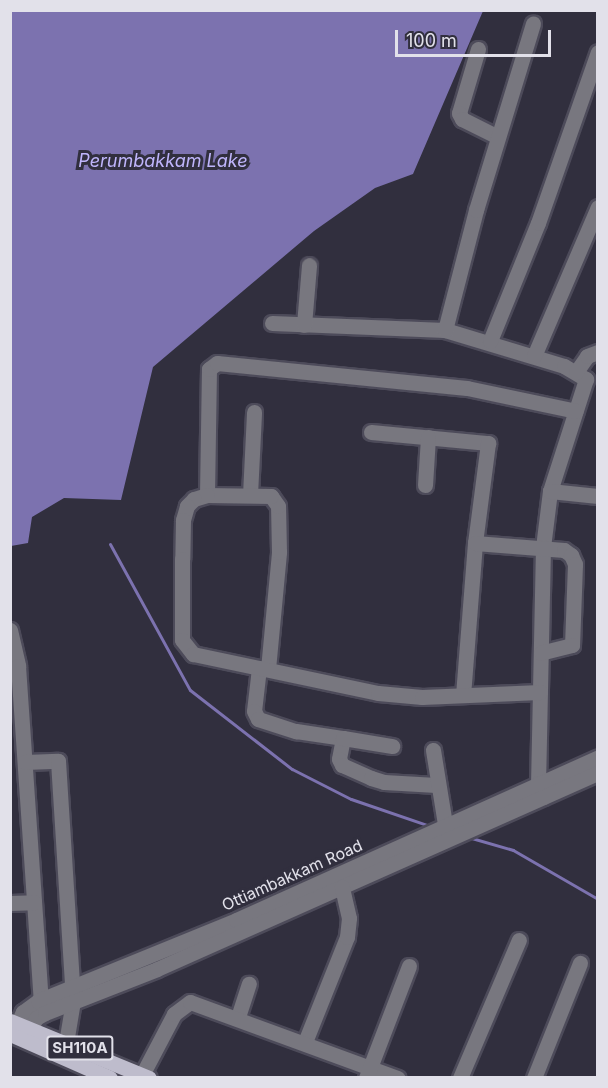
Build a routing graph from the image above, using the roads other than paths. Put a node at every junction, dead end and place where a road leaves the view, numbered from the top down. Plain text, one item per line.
1 (533, 24) dead end
2 (478, 49) dead end
3 (597, 52) edge
4 (498, 137) junction
5 (597, 207) edge
6 (309, 265) dead end
7 (272, 323) dead end
8 (304, 325) junction
9 (445, 330) junction
10 (490, 341) junction
11 (597, 352) edge
12 (534, 356) junction
13 (576, 372) junction
14 (576, 411) junction
15 (254, 412) dead end
16 (371, 432) dead end
17 (428, 437) junction
18 (425, 484) dead end
19 (550, 491) junction
20 (207, 495) junction
21 (250, 495) junction
22 (597, 496) edge
23 (475, 543) junction
24 (543, 547) junction
25 (10, 630) edge
26 (542, 653) junction
27 (264, 668) junction
28 (540, 692) junction
29 (463, 695) junction
30 (343, 738) junction
31 (392, 746) dead end
32 (433, 750) dead end
33 (597, 757) edge
34 (25, 762) junction
35 (597, 773) edge
36 (436, 784) junction
37 (541, 790) junction
38 (444, 824) junction
39 (342, 887) junction
40 (34, 902) junction
41 (10, 903) edge
42 (519, 940) dead end
43 (580, 963) dead end
44 (409, 966) dead end
45 (249, 984) dead end
46 (72, 995) junction
47 (41, 1000) junction
48 (238, 1017) junction
49 (17, 1030) edge
50 (305, 1042) junction
51 (66, 1043) junction
52 (85, 1072) edge
53 (368, 1072) edge
54 (146, 1076) edge
55 (110, 1077) edge
56 (398, 1077) edge
57 (460, 1077) edge
58 (534, 1077) edge

1 - 4 street
2 - 4 street
3 - 10 street
4 - 9 street
5 - 12 street
6 - 8 street
7 - 8 street
8 - 9 street
9 - 10 street
10 - 12 street
11 - 13 street
12 - 13 street
13 - 14 street
14 - 19 street
14 - 20 street
15 - 21 street
16 - 17 street
17 - 18 street
17 - 23 street
19 - 22 street
19 - 24 street
20 - 21 street
20 - 27 street
21 - 27 street
23 - 24 street
23 - 29 street
24 - 26 street
24 - 26 street
25 - 34 street
26 - 28 street
27 - 29 street
27 - 30 street
28 - 29 street
28 - 37 street
30 - 31 street
30 - 36 street
32 - 36 street
33 - 37 street, Ottiambakkam Road
34 - 40 street
34 - 46 street
35 - 37 street, Ottiambakkam Road
36 - 38 street
37 - 38 street, Ottiambakkam Road
37 - 39 street, Ottiambakkam Road
38 - 46 street, Ottiambakkam Road
39 - 46 street, Ottiambakkam Road
39 - 50 street
40 - 41 street
40 - 47 street
42 - 57 street
43 - 58 street
44 - 53 street
45 - 48 street
46 - 47 street, Ottiambakkam Road
46 - 49 street, Ottiambakkam Road
46 - 51 street
47 - 49 street, Ottiambakkam Road
48 - 50 street
48 - 54 street
49 - 51 main road, SH110A
49 - 52 main road, SH110A
50 - 53 street
51 - 54 main road, SH110A
52 - 55 main road, SH110A
53 - 56 street

